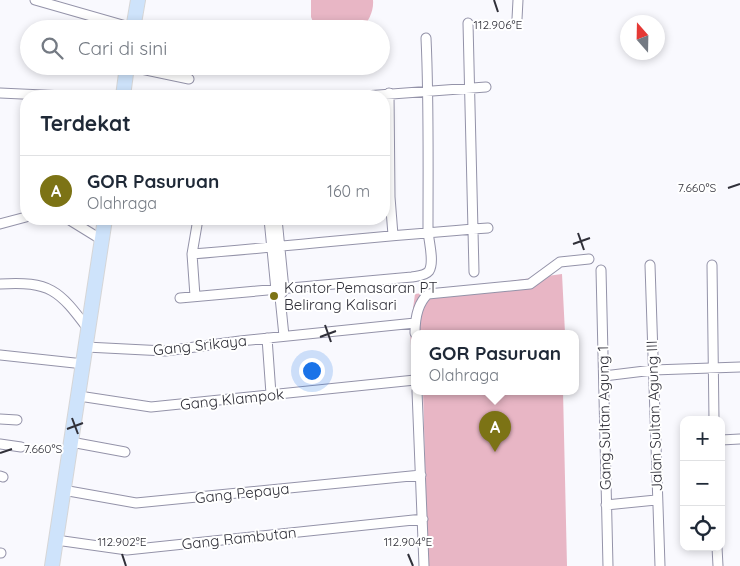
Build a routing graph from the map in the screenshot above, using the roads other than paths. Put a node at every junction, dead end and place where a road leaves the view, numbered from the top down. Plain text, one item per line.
1 (35, 0) edge
2 (138, 0) edge
3 (518, 0) edge
4 (517, 19) dead end
5 (105, 20) edge
6 (134, 20) edge
7 (468, 23) dead end
8 (426, 38) dead end
9 (126, 75) edge
10 (170, 75) edge
11 (189, 79) dead end
12 (486, 87) dead end
13 (470, 88) junction
14 (124, 90) edge
15 (428, 92) junction
16 (0, 93) edge
17 (20, 94) edge
18 (390, 94) edge
19 (20, 219) edge
20 (390, 220) edge
21 (0, 224) edge
22 (78, 225) edge
23 (104, 225) edge
24 (197, 225) edge
25 (270, 225) edge
26 (278, 225) edge
27 (488, 228) dead end
28 (472, 229) junction
29 (428, 234) junction
30 (392, 235) junction
31 (102, 240) junction
32 (276, 248) junction
33 (192, 254) junction
34 (589, 259) dead end
35 (650, 265) dead end
36 (712, 265) dead end
37 (601, 270) dead end
38 (474, 272) dead end
39 (0, 284) edge
40 (280, 292) junction
41 (196, 296) junction
42 (180, 298) dead end
43 (411, 324) junction
44 (88, 330) junction
45 (414, 330) edge
46 (284, 336) junction
47 (267, 338) junction
48 (86, 347) junction
49 (0, 355) edge
50 (84, 364) junction
51 (740, 367) edge
52 (714, 369) junction
53 (653, 370) junction
54 (604, 376) junction
55 (411, 381) edge
56 (272, 394) junction
57 (417, 395) edge
58 (79, 396) junction
59 (714, 416) edge
60 (0, 419) edge
61 (17, 420) dead end
62 (740, 439) edge
63 (725, 440) edge
64 (71, 442) junction
65 (0, 444) edge
66 (21, 447) dead end
67 (126, 452) dead end
68 (416, 475) junction
69 (63, 490) junction
70 (656, 500) junction
71 (606, 505) junction
72 (418, 519) junction
73 (56, 540) junction
74 (717, 551) edge
75 (52, 566) edge
76 (424, 566) edge
77 (608, 566) edge
78 (660, 566) edge
79 (718, 566) edge

1 - 5 street
2 - 6 main road
3 - 4 street
7 - 13 street
8 - 15 street
9 - 14 main road
10 - 11 street
12 - 13 street
13 - 15 street
13 - 28 street
15 - 18 street
15 - 29 street
16 - 17 street
19 - 21 street
20 - 30 street
22 - 31 street
23 - 31 main road
24 - 33 street
25 - 32 street
26 - 32 street
27 - 28 street
28 - 29 street
28 - 38 street
29 - 30 street
29 - 40 street
30 - 32 street
31 - 44 main road
32 - 33 street
32 - 40 street
33 - 41 street
34 - 43 street
35 - 53 street, Jalan Sultan Agung III
36 - 52 street
37 - 54 street, Gang Sultan Agung 1
39 - 44 street
40 - 41 street
40 - 46 street
41 - 42 street
43 - 45 street
43 - 46 street, Gang Srikaya
44 - 48 main road
46 - 47 street, Gang Srikaya
47 - 48 street, Gang Srikaya
47 - 56 street
48 - 50 main road
49 - 50 street
50 - 58 main road
51 - 52 street
52 - 53 street
52 - 59 street
53 - 54 street
53 - 70 street, Jalan Sultan Agung III
54 - 71 street, Gang Sultan Agung 1
55 - 56 street, Gang Klampok
56 - 58 street, Gang Klampok
57 - 68 street
58 - 64 main road
60 - 61 street
62 - 63 street
64 - 67 street
64 - 69 main road
65 - 66 street
68 - 69 street, Gang Pepaya
68 - 72 street
69 - 73 main road
70 - 71 street
70 - 78 street, Jalan Sultan Agung III
71 - 77 street, Gang Sultan Agung 1
72 - 73 street, Gang Rambutan
72 - 76 street
73 - 75 main road
74 - 79 street

